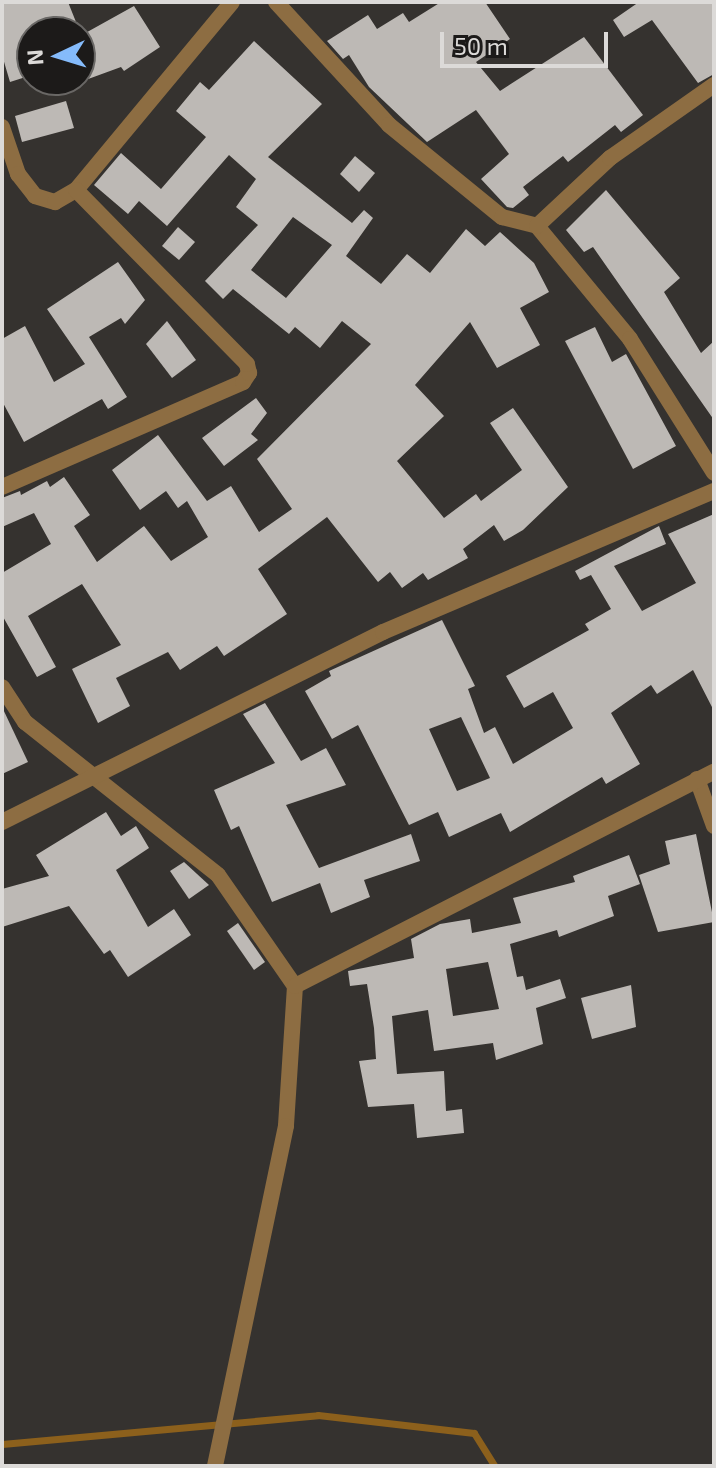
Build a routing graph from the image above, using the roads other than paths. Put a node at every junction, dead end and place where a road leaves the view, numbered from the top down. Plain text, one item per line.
1 (232, 2) edge
2 (276, 2) edge
3 (714, 85) edge
4 (2, 127) edge
5 (76, 190) junction
6 (537, 226) junction
7 (714, 473) edge
8 (2, 487) edge
9 (714, 491) edge
10 (2, 687) edge
11 (714, 772) edge
12 (87, 775) junction
13 (697, 779) junction
14 (2, 822) edge
15 (714, 826) edge
16 (295, 986) junction
17 (215, 1466) edge

1 - 5 street
2 - 6 street
3 - 6 street
4 - 5 street
5 - 8 street
6 - 7 street
9 - 12 street
10 - 12 street
11 - 13 street
12 - 14 street
12 - 16 street
13 - 15 street
13 - 16 street
16 - 17 street

